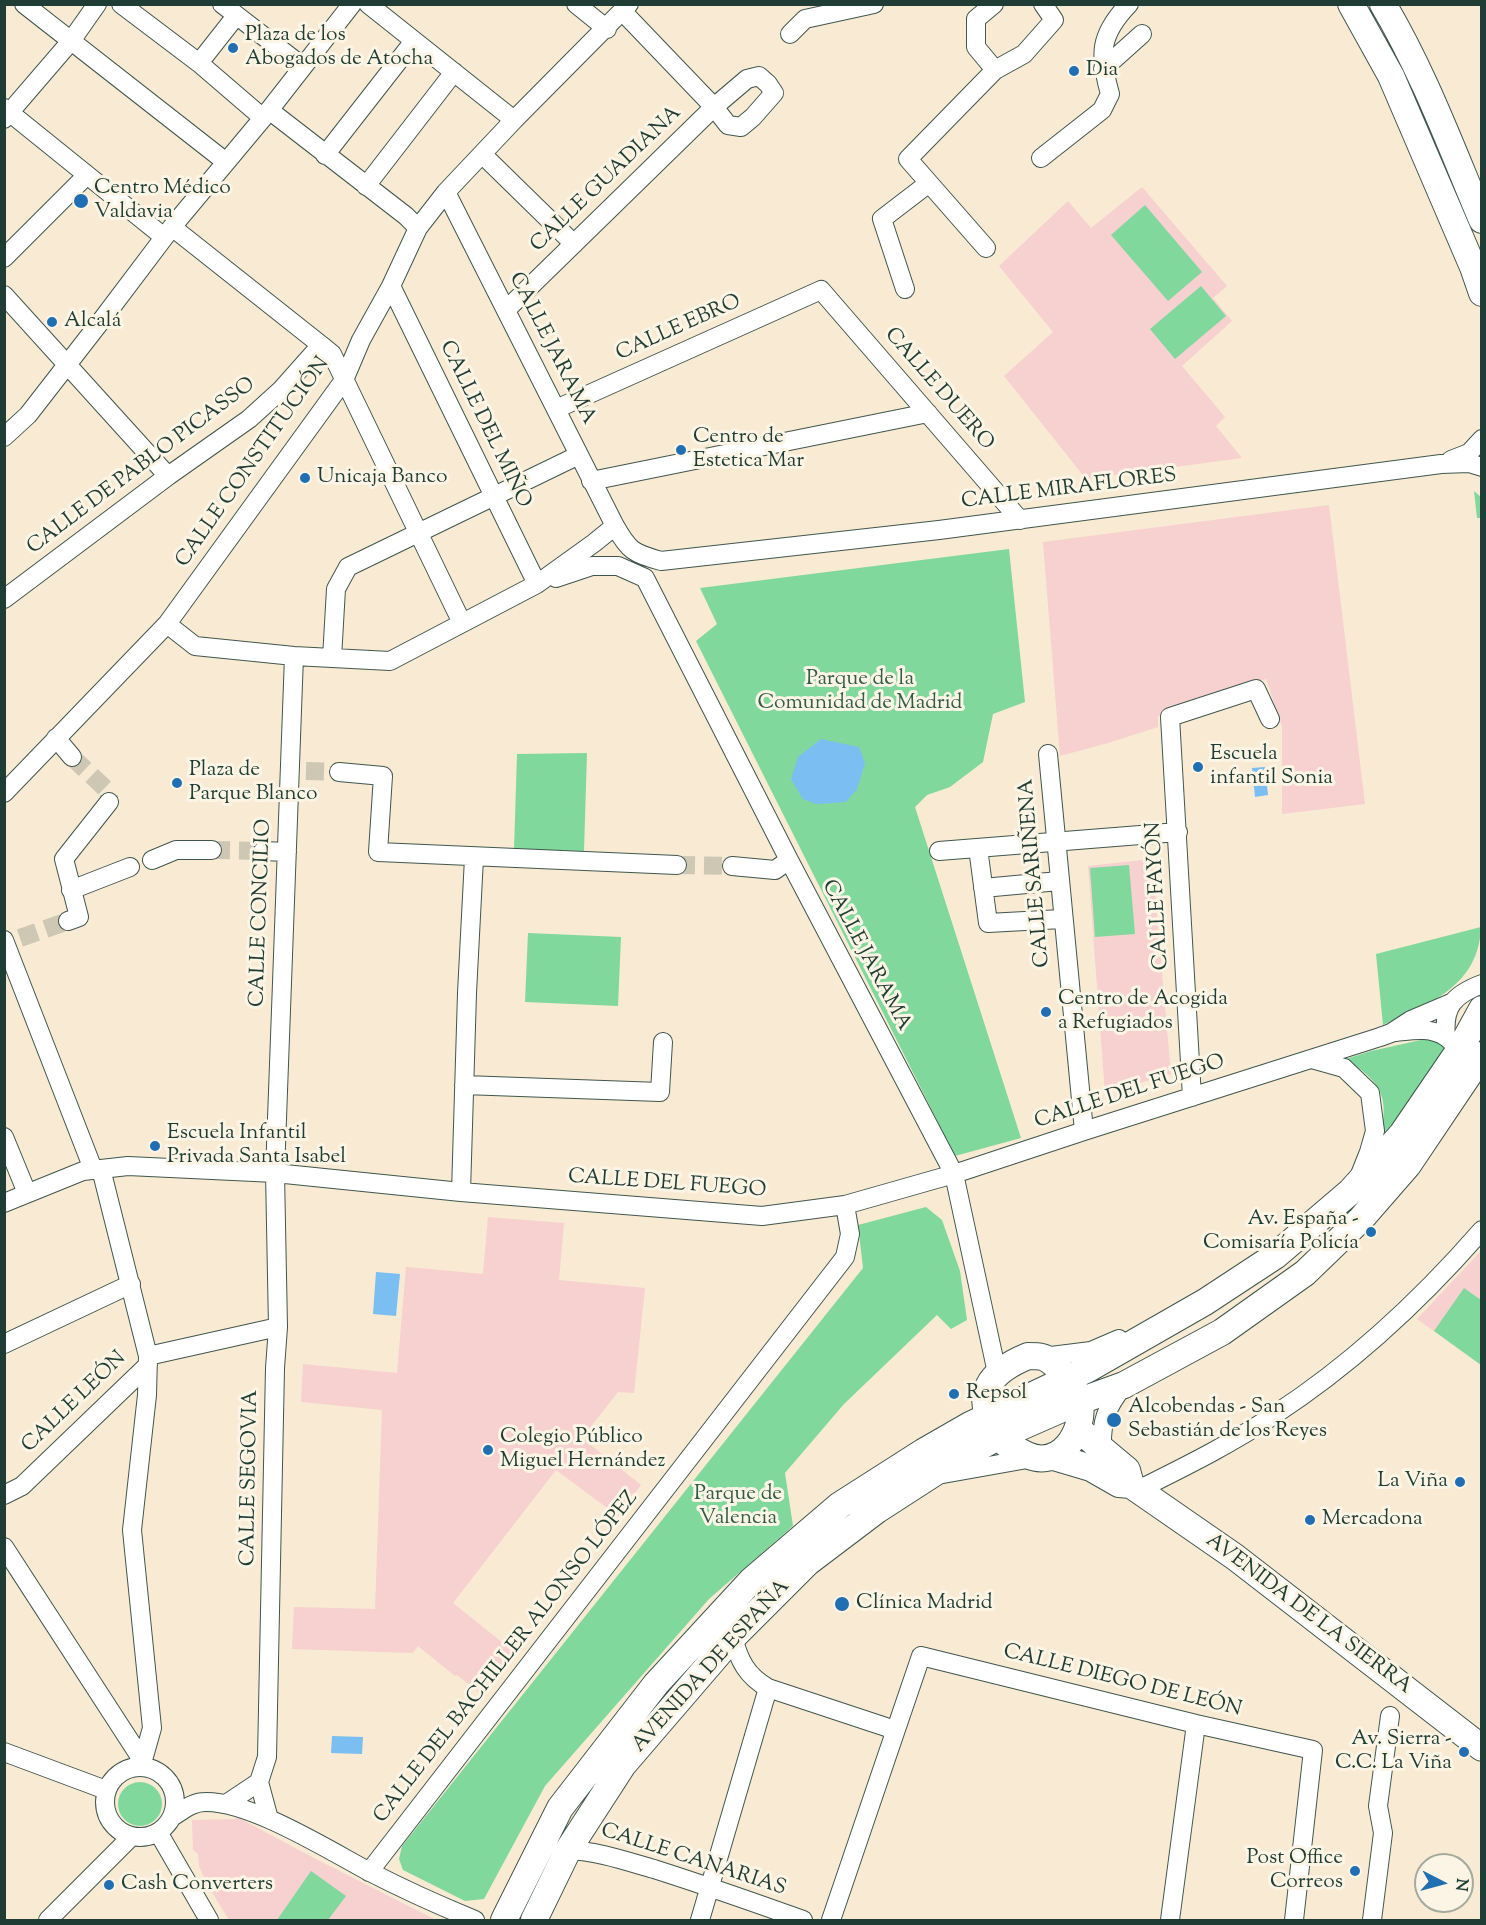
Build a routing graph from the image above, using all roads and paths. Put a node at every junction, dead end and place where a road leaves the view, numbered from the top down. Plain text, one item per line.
1 (24, 4) edge
2 (97, 4) edge
3 (121, 4) edge
4 (352, 4) edge
5 (368, 4) edge
6 (576, 4) edge
7 (874, 4) edge
8 (1043, 4) edge
9 (1129, 4) edge
10 (1351, 4) edge
11 (1383, 4) edge
12 (988, 6) edge
13 (626, 8) edge
14 (229, 10) edge
15 (607, 29) junction
16 (790, 34) dead end
17 (1142, 34) dead end
18 (71, 41) junction
19 (414, 41) junction
20 (199, 63) junction
21 (302, 66) junction
22 (1103, 69) junction
23 (995, 70) junction
24 (454, 72) junction
25 (6, 113) edge
26 (266, 114) junction
27 (514, 120) junction
28 (482, 154) junction
29 (325, 155) junction
30 (1041, 158) dead end
31 (226, 162) junction
32 (87, 175) junction
33 (929, 183) junction
34 (366, 186) junction
35 (446, 192) junction
36 (1482, 220) edge
37 (418, 228) junction
38 (168, 232) junction
39 (574, 244) junction
40 (986, 248) dead end
41 (4, 258) edge
42 (391, 286) junction
43 (905, 289) dead end
44 (821, 290) joint
45 (1482, 293) edge
46 (4, 295) edge
47 (507, 310) junction
48 (321, 345) junction
49 (67, 365) junction
50 (344, 380) junction
51 (556, 409) junction
52 (928, 412) junction
53 (4, 437) edge
54 (1482, 439) edge
55 (579, 455) junction
56 (1441, 464) junction
57 (1482, 467) edge
58 (168, 476) junction
59 (591, 481) junction
60 (494, 496) junction
61 (1020, 520) junction
62 (615, 526) junction
63 (418, 533) junction
64 (687, 558) junction
65 (661, 561) junction
66 (645, 578) junction
67 (537, 584) junction
68 (4, 599) edge
69 (462, 623) junction
70 (167, 624) junction
71 (294, 656) junction
72 (332, 658) junction
73 (1270, 719) dead end
74 (56, 738) junction
75 (1048, 754) dead end
76 (72, 756) tunnel mouth
77 (339, 772) tunnel mouth
78 (4, 793) edge
79 (109, 802) dead end
80 (1178, 832) junction
81 (1055, 841) junction
82 (978, 848) junction
83 (212, 850) tunnel mouth
84 (263, 851) tunnel mouth
85 (939, 851) dead end
86 (287, 852) junction
87 (474, 858) junction
88 (152, 860) dead end
89 (789, 860) junction
90 (677, 865) tunnel mouth
91 (732, 866) tunnel mouth
92 (130, 867) dead end
93 (1059, 881) junction
94 (983, 888) junction
95 (71, 890) junction
96 (1062, 919) junction
97 (68, 921) dead end
98 (10, 941) edge
99 (1482, 970) edge
100 (1477, 994) edge
101 (1450, 1003) junction
102 (1391, 1033) junction
103 (663, 1042) dead end
104 (1467, 1048) edge
105 (1312, 1059) junction
106 (1482, 1073) edge
107 (464, 1085) junction
108 (1458, 1089) junction
109 (1192, 1097) junction
110 (1084, 1131) junction
111 (4, 1137) edge
112 (97, 1169) junction
113 (275, 1173) junction
114 (954, 1174) junction
115 (1354, 1186) junction
116 (461, 1192) junction
117 (27, 1193) junction
118 (4, 1203) edge
119 (845, 1205) junction
120 (1482, 1230) edge
121 (131, 1284) junction
122 (1205, 1302) junction
123 (278, 1327) junction
124 (4, 1344) edge
125 (1043, 1357) junction
126 (148, 1360) junction
127 (997, 1372) junction
128 (1124, 1384) junction
129 (1074, 1390) junction
130 (990, 1417) junction
131 (1078, 1429) junction
132 (1102, 1449) junction
133 (1043, 1457) junction
134 (929, 1476) junction
135 (1134, 1488) junction
136 (4, 1495) edge
137 (4, 1547) edge
138 (733, 1637) junction
139 (768, 1688) junction
140 (1390, 1716) dead end
141 (1196, 1724) junction
142 (895, 1730) junction
143 (1481, 1745) edge
144 (4, 1752) edge
145 (143, 1765) junction
146 (259, 1782) junction
147 (106, 1790) junction
148 (226, 1804) junction
149 (172, 1817) junction
150 (269, 1819) junction
151 (158, 1832) junction
152 (132, 1836) junction
153 (568, 1850) junction
154 (369, 1872) junction
155 (710, 1887) junction
156 (48, 1920) edge
157 (209, 1920) edge
158 (475, 1920) edge
159 (504, 1920) edge
160 (534, 1920) edge
161 (700, 1920) edge
162 (803, 1920) edge
163 (831, 1920) edge
164 (1170, 1920) edge
165 (1294, 1920) edge
166 (1372, 1920) edge

1 - 18 street
2 - 18 street
3 - 20 street
4 - 21 street
5 - 19 street
6 - 15 street
7 - 16 street
8 - 23 street
9 - 22 street
10 - 45 main road
11 - 36 main road
12 - 23 street
13 - 15 street, CALLE CONSTITUCIÓN
13 - 39 street, CALLE GUADIANA
14 - 20 street
14 - 21 street
15 - 27 street, CALLE CONSTITUCIÓN
17 - 22 street
18 - 25 street
18 - 31 street
19 - 24 street
19 - 29 street
20 - 26 street
21 - 26 street
22 - 30 street
23 - 33 street
24 - 27 street
24 - 34 street
25 - 32 street
26 - 29 street
26 - 31 street
27 - 28 street, CALLE CONSTITUCIÓN
28 - 35 street, CALLE CONSTITUCIÓN
28 - 39 street
29 - 34 street
31 - 38 street
32 - 38 street
32 - 41 street
33 - 40 street
33 - 43 street
34 - 37 street
35 - 37 street, CALLE CONSTITUCIÓN
35 - 47 street, CALLE JARAMA
37 - 42 street, CALLE CONSTITUCIÓN
38 - 48 street
38 - 49 street
39 - 47 street, CALLE GUADIANA
42 - 50 street, CALLE CONSTITUCIÓN
42 - 60 street, CALLE DEL MIÑO
44 - 51 street, CALLE EBRO
44 - 52 street, CALLE DUERO
46 - 49 street
47 - 51 street, CALLE JARAMA
48 - 50 street
48 - 58 street, CALLE DE PABLO PICASSO
49 - 53 street
49 - 58 street
50 - 63 street
50 - 70 street, CALLE CONSTITUCIÓN
51 - 55 street, CALLE JARAMA
52 - 59 street
52 - 61 street, CALLE DUERO
54 - 56 street
55 - 59 street, CALLE JARAMA
55 - 60 street
56 - 57 street, CALLE MIRAFLORES
56 - 61 street, CALLE MIRAFLORES
58 - 68 street, CALLE DE PABLO PICASSO
59 - 62 street, CALLE JARAMA
60 - 63 street
60 - 67 street, CALLE DEL MIÑO
61 - 64 street, CALLE MIRAFLORES
62 - 65 street, CALLE MIRAFLORES
62 - 67 street
63 - 69 street
63 - 72 street
64 - 65 street, CALLE MIRAFLORES
64 - 66 street
65 - 66 street
66 - 67 street
66 - 89 street, CALLE JARAMA
67 - 69 street
69 - 72 street
70 - 71 street
70 - 74 street, CALLE CONSTITUCIÓN
71 - 72 street
71 - 86 street, CALLE CONCILIO
73 - 80 street, CALLE FAYÓN
74 - 76 street
74 - 78 street, CALLE CONSTITUCIÓN
75 - 81 street, CALLE SARIÑENA
77 - 87 street
79 - 95 street
80 - 81 street
80 - 109 street, CALLE FAYÓN
81 - 82 street
81 - 93 street, CALLE SARIÑENA
82 - 85 street
82 - 94 street
83 - 88 street
84 - 86 street
86 - 113 street, CALLE CONCILIO
87 - 90 street
87 - 107 street
89 - 91 street
89 - 114 street, CALLE JARAMA
92 - 95 street
93 - 94 street
93 - 96 street, CALLE SARIÑENA
94 - 96 street
95 - 97 street
96 - 110 street, CALLE SARIÑENA
98 - 112 street
99 - 100 street, AVENIDA DE ESPAÑA
100 - 101 street, AVENIDA DE ESPAÑA
100 - 104 main road, AVENIDA DE ESPAÑA
101 - 102 street, CALLE DEL FUEGO
101 - 104 street, AVENIDA DE ESPAÑA
102 - 104 street, CALLE DEL FUEGO
102 - 105 street, CALLE DEL FUEGO
103 - 107 street
104 - 108 main road, AVENIDA DE ESPAÑA
104 - 115 main road, AVENIDA DE ESPAÑA
105 - 109 street, CALLE DEL FUEGO
105 - 115 street
106 - 108 street, AVENIDA DE ESPAÑA
107 - 116 street
108 - 128 main road, AVENIDA DE ESPAÑA
109 - 110 street, CALLE DEL FUEGO
110 - 114 street, CALLE DEL FUEGO
111 - 117 street
112 - 113 street, CALLE DEL FUEGO
112 - 117 street, CALLE DEL FUEGO
112 - 121 street
113 - 116 street, CALLE DEL FUEGO
113 - 123 street, CALLE SEGOVIA
114 - 119 street, CALLE DEL FUEGO
114 - 127 street, CALLE JARAMA
115 - 122 main road, AVENIDA DE ESPAÑA
116 - 119 street, CALLE DEL FUEGO
117 - 118 street, CALLE DEL FUEGO
119 - 154 street, CALLE DEL BACHILLER ALONSO LÓPEZ
120 - 135 street
121 - 124 street
121 - 126 street
122 - 125 street, AVENIDA DE ESPAÑA
122 - 129 main road, AVENIDA DE ESPAÑA
123 - 126 street, CALLE LEÓN
123 - 146 street, CALLE SEGOVIA
125 - 127 main road
125 - 129 main road
126 - 136 street, CALLE LEÓN
126 - 145 street
127 - 130 main road
128 - 129 main road, AVENIDA DE ESPAÑA
128 - 132 street
129 - 130 main road, AVENIDA DE ESPAÑA
129 - 131 main road
130 - 133 main road, AVENIDA DE LA SIERRA
130 - 134 main road, AVENIDA DE ESPAÑA
130 - 159 main road, AVENIDA DE ESPAÑA
131 - 132 main road, AVENIDA DE LA SIERRA
131 - 133 main road
132 - 135 main road, AVENIDA DE LA SIERRA
133 - 134 street
133 - 135 main road, AVENIDA DE LA SIERRA
134 - 138 main road, AVENIDA DE ESPAÑA
135 - 143 main road, AVENIDA DE LA SIERRA
137 - 145 street
138 - 139 street
138 - 153 main road, AVENIDA DE ESPAÑA
139 - 142 street
139 - 155 street
140 - 166 street
141 - 142 street, CALLE DIEGO DE LEÓN
141 - 164 street
141 - 165 street, CALLE DIEGO DE LEÓN
142 - 163 street
144 - 147 street
145 - 147 street
145 - 149 street
146 - 148 street
146 - 150 street
147 - 152 street
148 - 149 street
148 - 150 street
149 - 151 street
150 - 154 street
151 - 152 street
151 - 157 street
152 - 156 street
153 - 155 street, CALLE CANARIAS
153 - 160 main road, AVENIDA DE ESPAÑA
154 - 158 street
155 - 161 street
155 - 162 street, CALLE CANARIAS

